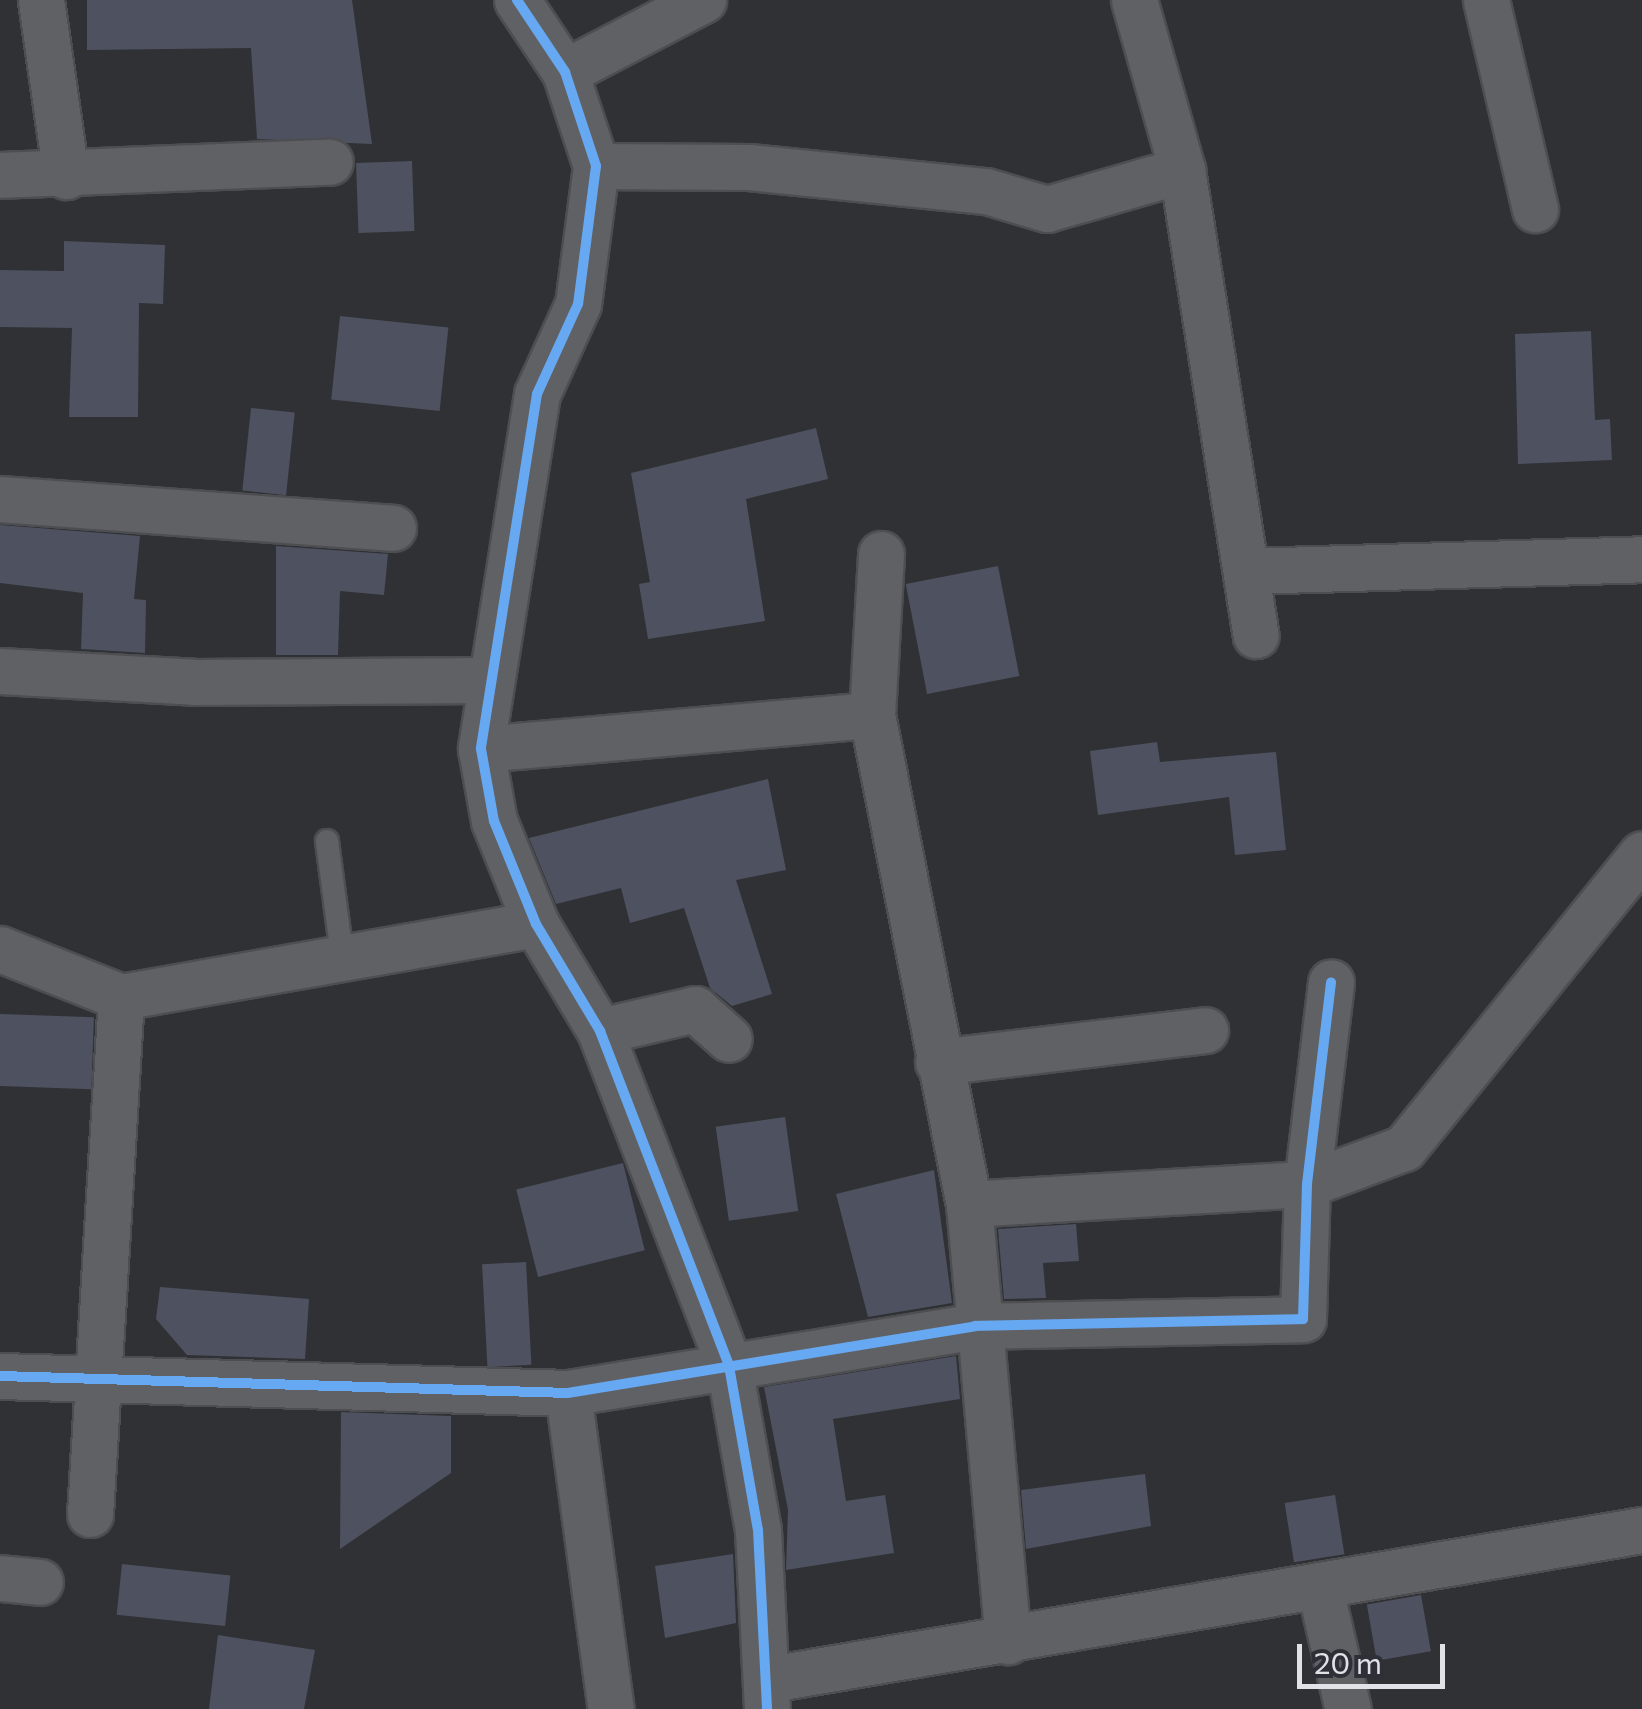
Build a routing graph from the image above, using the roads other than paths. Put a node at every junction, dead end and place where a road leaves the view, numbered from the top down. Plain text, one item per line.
1 (41, 0) edge
2 (517, 0) edge
3 (703, 0) edge
4 (1134, 0) edge
5 (1486, 0) edge
6 (566, 72) junction
7 (330, 162) dead end
8 (596, 166) junction
9 (1182, 170) junction
10 (0, 175) edge
11 (66, 176) junction
12 (1535, 209) dead end
13 (0, 499) edge
14 (393, 528) dead end
15 (881, 554) dead end
16 (1642, 559) edge
17 (1247, 571) junction
18 (1256, 635) dead end
19 (0, 671) edge
20 (489, 680) junction
21 (872, 715) junction
22 (481, 749) junction
23 (327, 841) dead end
24 (1642, 854) edge
25 (536, 924) junction
26 (0, 949) edge
27 (343, 963) junction
28 (1331, 982) dead end
29 (121, 997) junction
30 (1205, 1030) dead end
31 (600, 1032) junction
32 (729, 1039) dead end
33 (938, 1062) junction
34 (1307, 1184) junction
35 (969, 1204) junction
36 (975, 1326) junction
37 (729, 1366) junction
38 (0, 1376) edge
39 (102, 1385) junction
40 (568, 1393) junction
41 (90, 1514) dead end
42 (1642, 1530) edge
43 (1320, 1589) junction
44 (1008, 1641) junction
45 (769, 1694) edge
46 (611, 1709) edge
47 (1348, 1709) edge

1 - 11 street
2 - 6 street
3 - 6 street
4 - 9 street
5 - 12 street
6 - 8 street
7 - 11 street
8 - 9 street
8 - 20 street
9 - 17 street
10 - 11 street
13 - 14 street
15 - 21 street
16 - 17 street
17 - 18 street
19 - 20 street
20 - 22 street
21 - 22 street
21 - 33 street
22 - 25 street
23 - 27 lane
24 - 34 street
25 - 27 street
25 - 31 street
26 - 29 street
27 - 29 street
28 - 34 street
29 - 39 street
30 - 33 street
31 - 32 street
31 - 37 street
33 - 35 street
34 - 35 street
34 - 36 street
35 - 36 street
36 - 37 street
36 - 44 street
37 - 40 street
37 - 45 street
38 - 39 street
39 - 40 street
39 - 41 street
40 - 46 street
42 - 43 street
43 - 44 street
43 - 47 street
44 - 45 street

